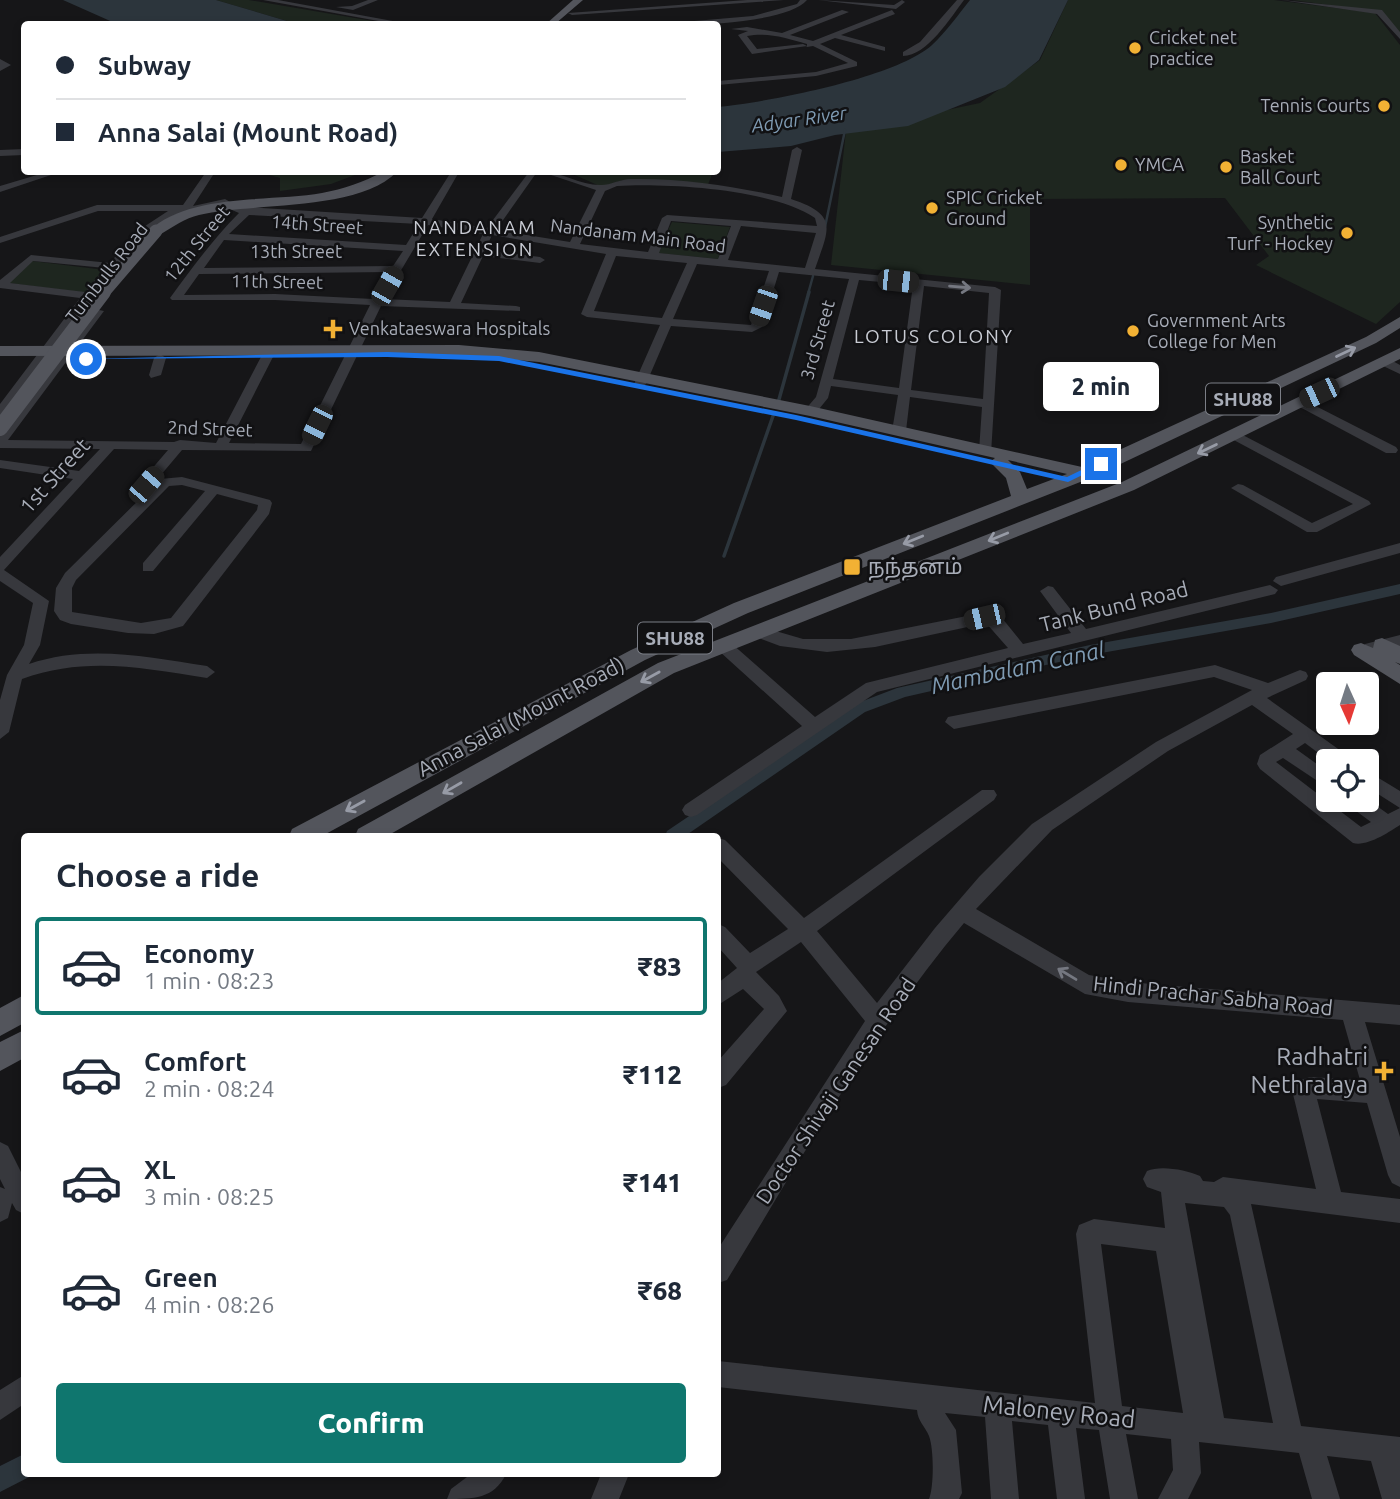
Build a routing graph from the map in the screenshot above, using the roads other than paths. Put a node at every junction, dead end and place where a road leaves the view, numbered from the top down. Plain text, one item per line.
1 (266, 0) edge
2 (375, 0) edge
3 (578, 0) edge
4 (586, 0) edge
5 (781, 0) edge
6 (804, 0) edge
7 (821, 0) edge
8 (961, 0) edge
9 (1284, 0) edge
10 (738, 1) edge
11 (835, 1) edge
12 (893, 7) edge
13 (310, 9) junction
14 (823, 11) dead end
15 (572, 13) junction
16 (753, 18) junction
17 (840, 20) junction
18 (859, 20) junction
19 (386, 21) edge
20 (554, 21) edge
21 (563, 21) edge
22 (708, 21) edge
23 (733, 29) junction
24 (797, 29) junction
25 (721, 30) edge
26 (766, 32) junction
27 (813, 33) junction
28 (779, 36) junction
29 (830, 36) junction
30 (1400, 37) edge
31 (749, 43) junction
32 (787, 43) junction
33 (810, 45) junction
34 (882, 49) dead end
35 (906, 54) dead end
36 (754, 61) dead end
37 (761, 70) dead end
38 (768, 79) junction
39 (721, 83) edge
40 (797, 150) dead end
41 (21, 152) edge
42 (0, 153) edge
43 (45, 175) edge
44 (206, 175) edge
45 (371, 175) edge
46 (384, 175) edge
47 (454, 175) edge
48 (531, 175) edge
49 (556, 175) edge
50 (0, 189) edge
51 (601, 189) junction
52 (787, 198) junction
53 (240, 207) junction
54 (189, 208) junction
55 (424, 221) junction
56 (737, 223) junction
57 (822, 230) junction
58 (488, 234) junction
59 (221, 237) junction
60 (5, 238) edge
61 (573, 247) junction
62 (410, 248) junction
63 (612, 252) junction
64 (480, 253) junction
65 (652, 257) junction
66 (31, 258) junction
67 (540, 260) dead end
68 (693, 260) junction
69 (722, 263) junction
70 (113, 266) junction
71 (396, 269) junction
72 (775, 269) junction
73 (195, 271) junction
74 (809, 272) junction
75 (855, 276) junction
76 (919, 283) junction
77 (1, 285) edge
78 (88, 296) junction
79 (176, 298) joint
80 (377, 302) junction
81 (454, 305) junction
82 (516, 309) dead end
83 (1400, 321) edge
84 (665, 323) junction
85 (0, 351) edge
86 (353, 352) junction
87 (268, 355) junction
88 (54, 356) junction
89 (0, 357) edge
90 (160, 358) junction
91 (1395, 362) edge
92 (155, 375) dead end
93 (641, 380) junction
94 (826, 382) junction
95 (904, 393) junction
96 (1300, 402) junction
97 (988, 404) junction
98 (810, 411) junction
99 (0, 413) edge
100 (0, 428) edge
101 (899, 431) junction
102 (1235, 435) junction
103 (0, 443) edge
104 (112, 444) junction
105 (180, 444) junction
106 (1136, 447) junction
107 (220, 448) junction
108 (1391, 450) dead end
109 (992, 457) junction
110 (1029, 460) junction
111 (0, 464) edge
112 (84, 475) junction
113 (1075, 476) junction
114 (1238, 488) dead end
115 (214, 489) junction
116 (1121, 489) junction
117 (1021, 497) junction
118 (111, 525) dead end
119 (1400, 548) edge
120 (0, 566) edge
121 (148, 566) dead end
122 (0, 574) edge
123 (1048, 591) dead end
124 (64, 592) junction
125 (41, 601) junction
126 (62, 611) junction
127 (37, 618) junction
128 (759, 632) junction
129 (1083, 637) junction
130 (725, 647) junction
131 (1394, 647) edge
132 (1361, 650) joint
133 (1020, 652) junction
134 (207, 673) dead end
135 (15, 675) junction
136 (1300, 676) dead end
137 (1400, 676) edge
138 (1261, 693) junction
139 (954, 722) dead end
140 (815, 727) junction
141 (0, 732) edge
142 (1305, 736) junction
143 (1283, 749) junction
144 (1324, 749) edge
145 (1316, 773) edge
146 (1379, 786) edge
147 (1316, 790) edge
148 (988, 795) dead end
149 (1307, 796) junction
150 (1400, 801) edge
151 (691, 810) dead end
152 (1378, 812) edge
153 (1394, 820) edge
154 (307, 833) edge
155 (372, 833) edge
156 (721, 849) edge
157 (961, 911) junction
158 (803, 930) junction
159 (721, 937) edge
160 (746, 971) junction
161 (721, 992) edge
162 (21, 1011) edge
163 (1400, 1015) edge
164 (1353, 1019) junction
165 (878, 1020) junction
166 (0, 1023) edge
167 (21, 1045) edge
168 (0, 1056) edge
169 (721, 1074) edge
170 (1374, 1092) junction
171 (0, 1153) edge
172 (1400, 1175) edge
173 (1155, 1179) dead end
174 (5, 1203) edge
175 (1332, 1203) junction
176 (1400, 1211) edge
177 (721, 1266) edge
178 (721, 1374) edge
179 (21, 1390) edge
180 (929, 1397) junction
181 (997, 1405) junction
182 (0, 1407) edge
183 (1060, 1412) junction
184 (1110, 1418) junction
185 (1199, 1428) junction
186 (1306, 1440) junction
187 (1390, 1450) edge
188 (488, 1477) edge
189 (614, 1477) edge
190 (461, 1499) edge
191 (605, 1499) edge
192 (943, 1499) edge
193 (1005, 1499) edge
194 (1071, 1499) edge
195 (1124, 1499) edge
196 (1172, 1499) edge
197 (1326, 1499) edge
198 (1333, 1499) edge
199 (1396, 1499) edge

1 - 13 street
2 - 13 street
3 - 20 main road
4 - 15 main road
5 - 10 street
6 - 16 street
7 - 11 street
8 - 35 street
9 - 30 street
10 - 15 street
10 - 16 street
11 - 12 street
11 - 17 street
12 - 18 street
13 - 19 street
14 - 17 street
15 - 21 main road
16 - 22 street
17 - 18 street
17 - 18 street
17 - 24 street
17 - 27 street
17 - 29 street
23 - 25 street
23 - 26 street
23 - 36 street
24 - 27 street
24 - 28 street
26 - 28 street
26 - 31 street
27 - 29 street
28 - 31 street
28 - 32 street
28 - 33 street
29 - 33 street
29 - 34 street
31 - 32 street
31 - 32 street
33 - 38 street
37 - 38 street
38 - 39 street
40 - 52 street
41 - 42 street
43 - 50 street
44 - 54 street
45 - 53 main road, Turnbulls Road
46 - 53 main road, Turnbulls Road
47 - 55 street
48 - 58 street
49 - 51 street
51 - 52 street
51 - 61 street
52 - 57 street
53 - 54 street, Turnbulls Road
53 - 55 street, Nandanam Main Road
53 - 59 street, 12th Street
53 - 88 street, Turnbulls Road
53 - 100 main road, bridge
54 - 60 street
54 - 70 street, Turnbulls Road
55 - 58 street, Nandanam Main Road
55 - 62 street
56 - 57 street
56 - 65 street
56 - 69 street
57 - 74 street, 3rd Street
58 - 61 street, Nandanam Main Road
58 - 64 street
59 - 62 street, 14th Street
59 - 73 street, 12th Street
60 - 66 street
61 - 63 street, Nandanam Main Road
62 - 71 street
63 - 65 street, Nandanam Main Road
63 - 84 street
64 - 67 street
64 - 81 street
65 - 68 street, Nandanam Main Road
66 - 70 street
66 - 77 street
68 - 69 street, Nandanam Main Road
68 - 84 street
69 - 72 street, Nandanam Main Road
70 - 78 street, Turnbulls Road
71 - 73 street, 13th Street
71 - 80 street
72 - 74 street, Nandanam Main Road
72 - 84 street
73 - 79 street, 12th Street
74 - 75 street, Nandanam Main Road
75 - 76 street, Nandanam Main Road
75 - 94 street, 3rd Street
76 - 95 street
76 -> 97 street, Nandanam Main Road
77 - 78 street
78 - 88 street, Turnbulls Road
79 - 80 street, 11th Street
80 - 81 street, 11th Street
80 - 86 street
81 - 82 street, 11th Street
106 -> 83 main road, Anna Salai (Mount Road) / SHU88
84 - 93 street
85 - 88 main road
86 - 87 main road
86 - 88 main road
86 - 93 main road
86 - 107 street, 2nd Street
87 - 90 main road
87 - 107 street
88 - 89 main road
88 - 90 main road
88 - 99 street
88 - 103 street
90 - 92 street
91 - 96 main road, Anna Salai (Mount Road) / SHU88
93 - 98 main road
93 - 109 main road
94 - 95 street
94 - 98 street, 3rd Street
95 - 97 street
95 - 101 street
96 - 102 main road, Anna Salai (Mount Road) / SHU88
96 - 108 street
97 - 109 street
98 - 101 main road
101 - 109 main road
102 - 114 street
102 -> 116 main road, Anna Salai (Mount Road) / SHU88
103 - 104 street, 2nd Street
104 - 105 street, 2nd Street
104 - 112 street, 1st Street
105 - 107 street, 2nd Street
105 - 118 street
106 - 110 main road
106 - 113 main road, Anna Salai (Mount Road) / SHU88
109 - 110 main road
109 - 113 main road
109 - 117 main road
110 - 113 main road
111 - 112 street
112 - 120 street, 1st Street
113 - 116 main road
113 - 117 main road, Anna Salai (Mount Road) / SHU88
115 - 121 street
115 - 124 street
115 - 126 street
116 -> 128 main road, Anna Salai (Mount Road) / SHU88
117 -> 154 main road, Anna Salai (Mount Road) / SHU88
119 - 129 street, Tank Bund Road
122 - 125 street
123 - 129 street
124 - 125 street
124 - 126 street
125 - 127 street
126 - 127 street
127 - 135 street
128 - 130 main road, Anna Salai (Mount Road) / SHU88
128 - 133 street
129 - 133 street, Tank Bund Road
130 - 140 street
130 -> 155 main road, Anna Salai (Mount Road) / SHU88
131 - 132 street
132 - 137 main road
133 - 140 street, Tank Bund Road
134 - 135 street
135 - 141 street
136 - 138 street, Doctor Shivaji Ganesan Road
138 - 139 street
138 - 142 street
138 - 157 street, Doctor Shivaji Ganesan Road
140 - 151 street, Tank Bund Road
142 - 143 street
142 - 144 street
143 - 145 street
143 - 149 street
146 - 150 street
147 - 149 street
148 - 158 street
149 - 153 street
152 - 153 street
156 - 158 street
164 -> 157 street, Hindi Prachar Sabha Road
157 - 165 street, Doctor Shivaji Ganesan Road
158 - 160 street
158 - 165 street
159 - 160 street
160 - 161 street
160 - 169 street
162 - 166 main road
163 - 164 street, Hindi Prachar Sabha Road
164 - 170 street
165 - 177 street, Doctor Shivaji Ganesan Road
167 - 168 main road
170 - 172 street
170 - 175 street
171 - 174 street
173 - 175 street
175 - 176 street
178 - 180 street, Maloney Road
179 - 182 street
180 - 181 street, Maloney Road
180 - 192 street
181 - 183 street, Maloney Road
181 - 193 street
183 - 184 street, Maloney Road
183 - 194 street
184 - 185 street, Maloney Road
184 - 185 street
184 - 195 street
185 - 186 street, Maloney Road
185 - 186 street
185 - 196 street
186 - 187 street, Maloney Road
186 - 197 street
186 - 198 street
187 - 199 street
188 - 190 street
189 - 191 street

